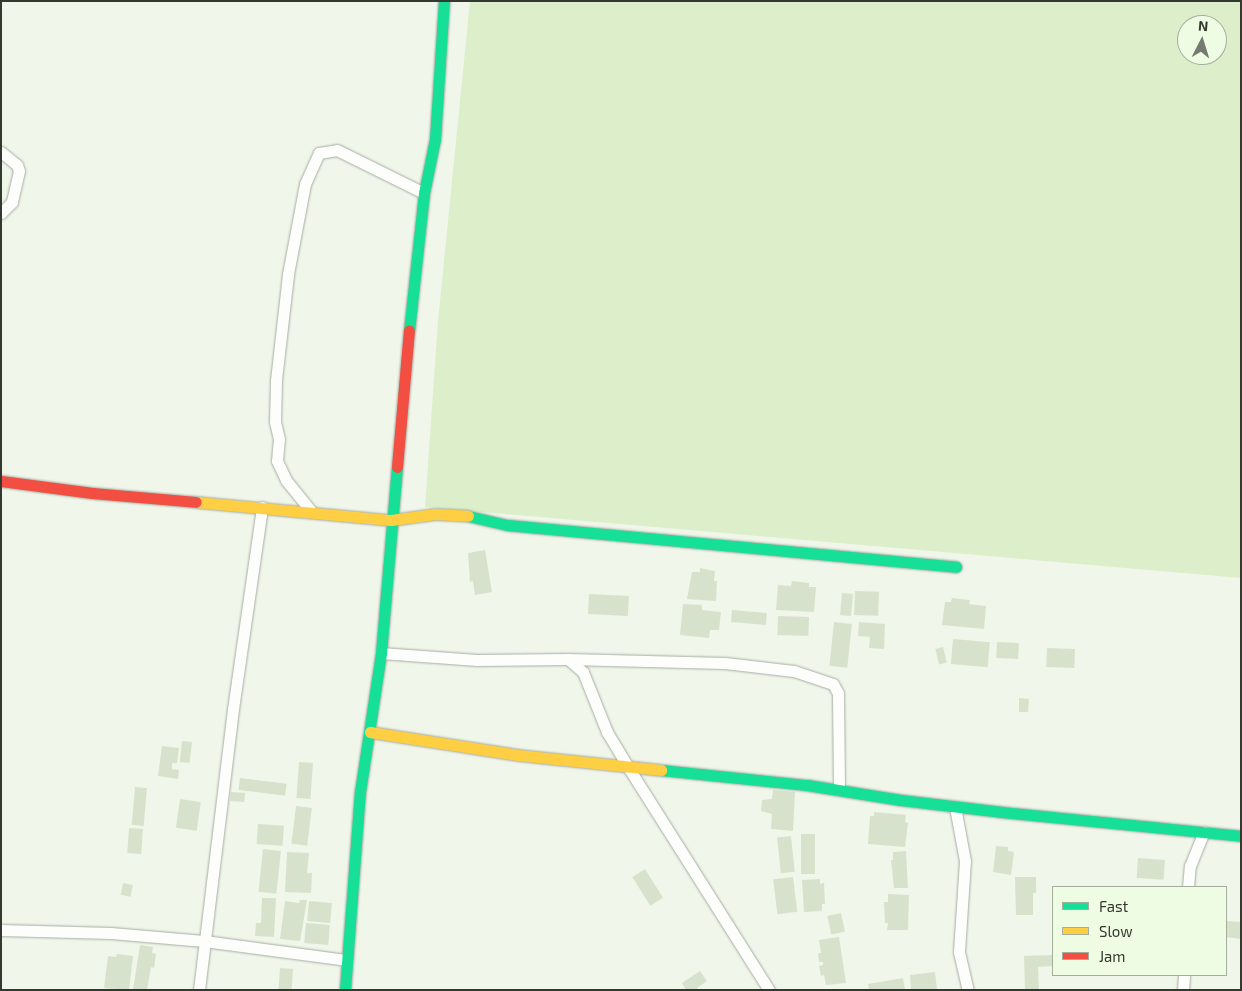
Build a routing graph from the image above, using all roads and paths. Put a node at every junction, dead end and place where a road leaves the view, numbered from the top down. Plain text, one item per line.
1 (444, 1) edge
2 (1, 152) edge
3 (424, 193) junction
4 (1, 213) edge
5 (1, 481) edge
6 (262, 507) junction
7 (311, 511) junction
8 (391, 520) junction
9 (956, 567) dead end
10 (381, 653) junction
11 (568, 659) junction
12 (370, 732) junction
13 (628, 767) junction
14 (839, 790) junction
15 (955, 807) junction
16 (1204, 832) junction
17 (1241, 836) edge
18 (1188, 886) edge
19 (1, 930) edge
20 (204, 941) junction
21 (346, 960) junction
22 (1184, 976) edge
23 (199, 990) edge
24 (344, 990) edge
25 (769, 990) edge
26 (968, 990) edge
27 (1183, 990) edge

1 - 3 street
2 - 4 street
3 - 7 street
3 - 8 street
5 - 6 street
6 - 7 street
6 - 20 street
7 - 8 street
8 - 9 street
8 - 10 street
10 - 11 street
10 - 12 street
11 - 13 street
11 - 14 street
12 - 13 street
12 - 21 street
13 - 14 street
13 - 25 street
14 - 15 street
15 - 16 street
15 - 26 street
16 - 17 street
16 - 18 street
19 - 20 street
20 - 21 street
20 - 23 street
21 - 24 street
22 - 27 street

